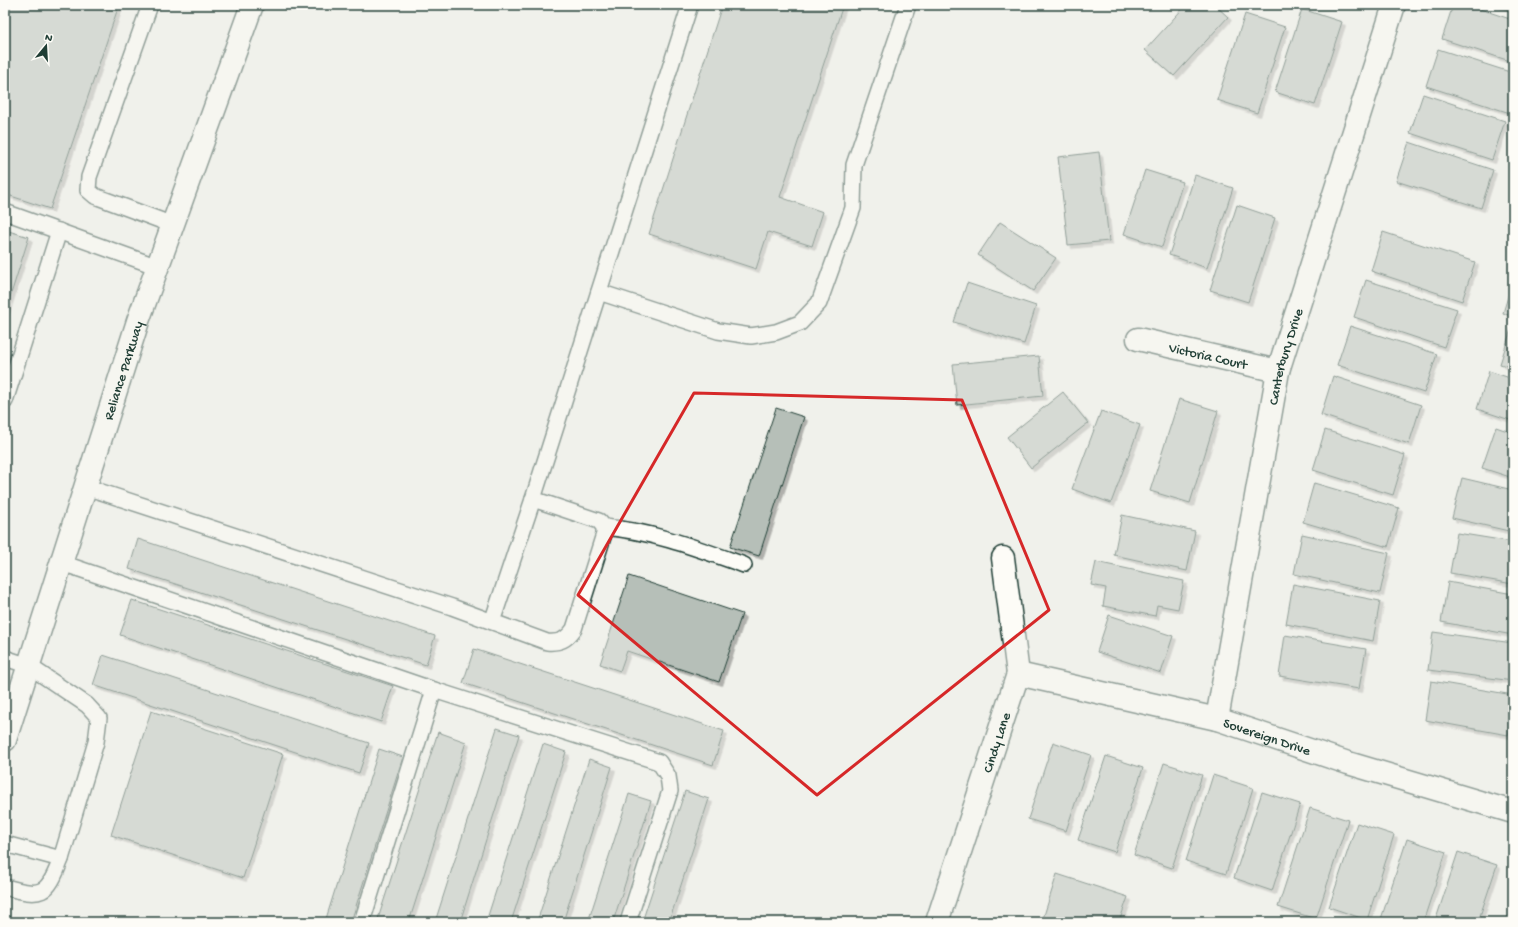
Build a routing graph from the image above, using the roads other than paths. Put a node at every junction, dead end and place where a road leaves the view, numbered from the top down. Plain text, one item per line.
1 (150, 5) edge
2 (252, 5) edge
3 (690, 5) edge
4 (908, 5) edge
5 (1394, 5) edge
6 (5, 212) edge
7 (172, 225) junction
8 (58, 231) junction
9 (158, 267) junction
10 (599, 292) junction
11 (1138, 339) dead end
12 (1278, 371) junction
13 (5, 401) edge
14 (86, 486) junction
15 (533, 499) junction
16 (604, 526) junction
17 (1003, 558) dead end
18 (62, 563) junction
19 (744, 565) dead end
20 (492, 622) junction
21 (5, 658) edge
22 (29, 666) junction
23 (1018, 674) junction
24 (434, 690) junction
25 (1217, 719) junction
26 (5, 740) edge
27 (1513, 812) edge
28 (5, 844) edge
29 (61, 859) junction
30 (5, 887) edge
31 (362, 922) edge
32 (628, 922) edge
33 (937, 922) edge

1 - 7 lane
2 - 7 street, Reliance Parkway
3 - 10 lane
4 - 10 lane
5 - 12 street, Canterbury Drive
6 - 8 lane
7 - 9 street, Reliance Parkway
8 - 9 lane
8 - 13 lane
9 - 14 street, Reliance Parkway
10 - 15 lane
11 - 12 street, Victoria Court
12 - 25 street, Canterbury Drive
14 - 18 street, Reliance Parkway
14 - 20 lane
15 - 16 lane
15 - 20 lane
16 - 19 lane
16 - 20 lane
17 - 23 street, Cindy Lane
18 - 22 street, Reliance Parkway
18 - 24 lane
21 - 22 lane
22 - 26 street, Reliance Parkway
22 - 29 lane
23 - 25 street, Sovereign Drive
23 - 33 street, Cindy Lane
24 - 31 lane
24 - 32 lane
25 - 27 street, Sovereign Drive
28 - 29 lane
29 - 30 lane

